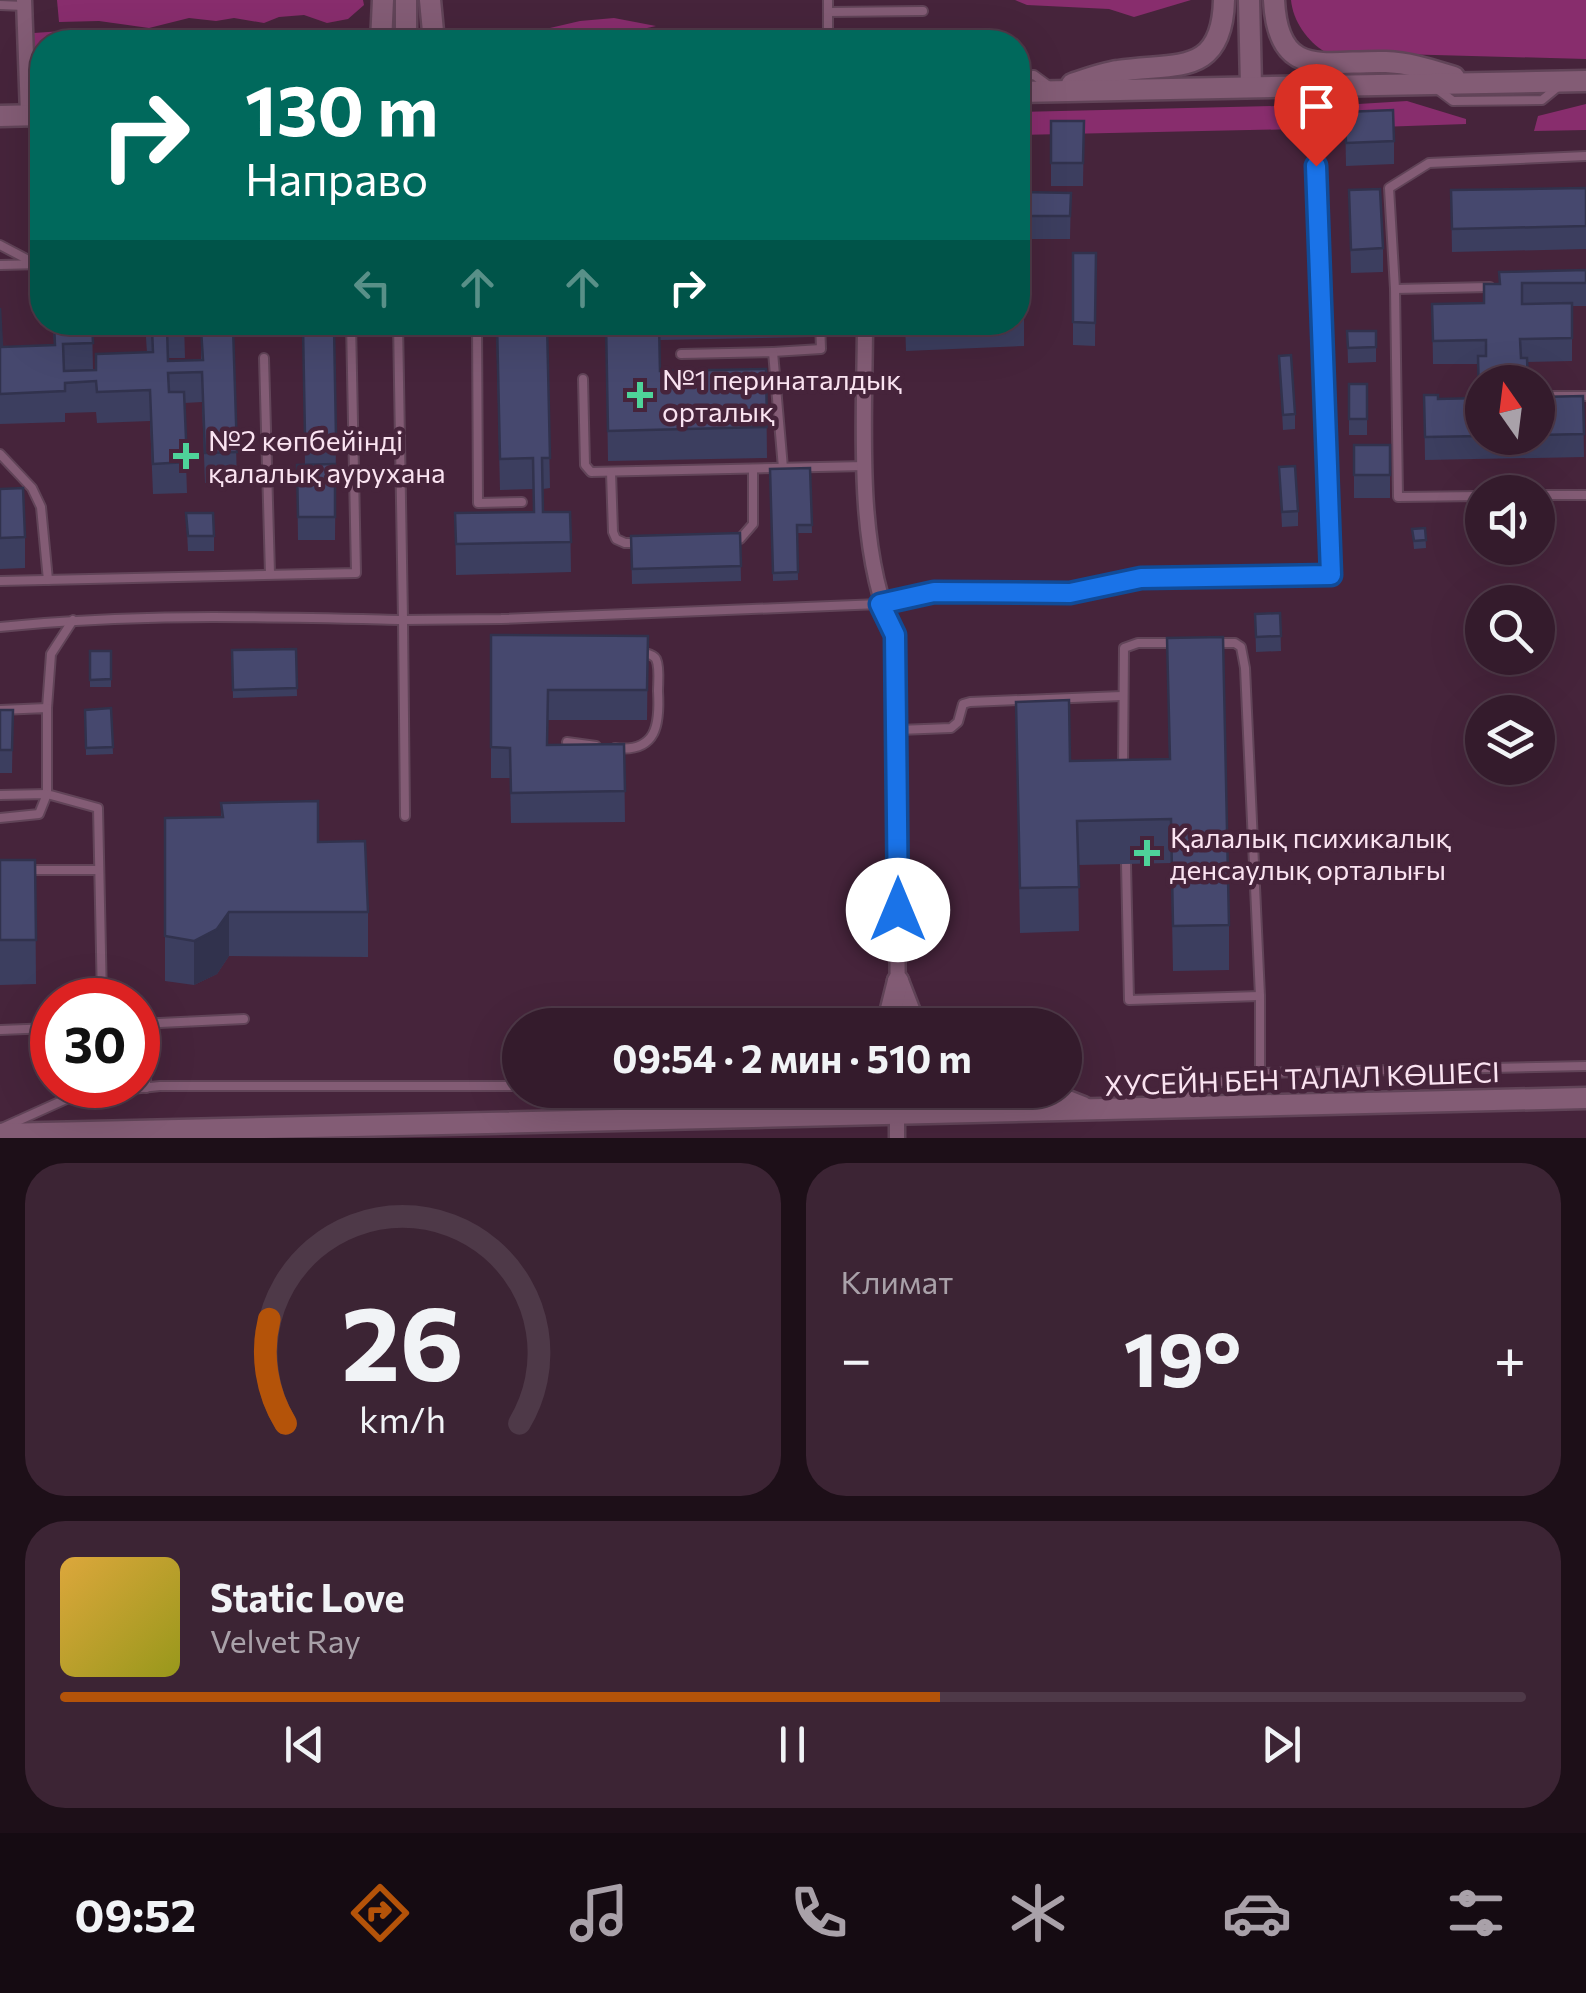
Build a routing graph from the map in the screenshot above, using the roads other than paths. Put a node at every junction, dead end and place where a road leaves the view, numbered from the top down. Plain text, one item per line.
1 (383, 0) edge
2 (406, 0) edge
3 (430, 0) edge
4 (828, 0) edge
5 (1224, 0) edge
6 (1249, 0) edge
7 (1274, 0) edge
8 (24, 3) edge
9 (0, 5) edge
10 (924, 10) dead end
11 (828, 12) junction
12 (382, 30) edge
13 (406, 30) edge
14 (433, 30) edge
15 (828, 30) edge
16 (30, 64) edge
17 (1030, 75) edge
18 (1575, 81) edge
19 (1429, 83) junction
20 (1470, 83) junction
21 (1313, 84) junction
22 (1250, 85) junction
23 (1057, 91) junction
24 (1030, 92) edge
25 (1030, 100) edge
26 (30, 115) edge
27 (0, 116) edge
28 (1586, 156) edge
29 (0, 244) edge
30 (30, 259) edge
31 (30, 264) edge
32 (0, 265) edge
33 (1510, 287) edge
34 (1395, 289) junction
35 (351, 335) edge
36 (398, 335) edge
37 (477, 335) edge
38 (820, 335) edge
39 (866, 335) edge
40 (773, 352) junction
41 (681, 354) dead end
42 (264, 358) dead end
43 (583, 379) dead end
44 (1555, 396) edge
45 (1586, 396) edge
46 (0, 454) edge
47 (865, 466) junction
48 (753, 468) junction
49 (783, 468) junction
50 (611, 472) junction
51 (1555, 495) edge
52 (1586, 495) edge
53 (1465, 496) edge
54 (522, 502) dead end
55 (720, 540) edge
56 (644, 542) edge
57 (270, 574) junction
58 (48, 580) junction
59 (0, 582) edge
60 (880, 604) junction
61 (501, 619) junction
62 (73, 620) junction
63 (403, 620) junction
64 (0, 627) edge
65 (507, 634) edge
66 (1177, 643) edge
67 (1196, 643) edge
68 (637, 651) edge
69 (1122, 696) junction
70 (47, 708) junction
71 (0, 710) edge
72 (898, 730) junction
73 (568, 742) edge
74 (1124, 786) edge
75 (48, 794) junction
76 (0, 795) edge
77 (404, 816) dead end
78 (0, 818) edge
79 (1126, 864) dead end
80 (20, 870) edge
81 (99, 870) junction
82 (101, 978) edge
83 (898, 982) junction
84 (1260, 996) junction
85 (891, 1008) edge
86 (898, 1008) edge
87 (908, 1008) edge
88 (244, 1020) dead end
89 (160, 1023) edge
90 (30, 1029) edge
91 (0, 1030) edge
92 (1586, 1066) edge
93 (1260, 1073) junction
94 (502, 1086) edge
95 (160, 1088) edge
96 (1586, 1098) edge
97 (1082, 1106) edge
98 (50, 1108) edge
99 (649, 1108) edge
100 (759, 1108) edge
101 (897, 1108) edge
102 (1136, 1110) junction
103 (1094, 1111) junction
104 (897, 1115) junction
105 (721, 1117) junction
106 (670, 1118) junction
107 (0, 1132) edge
108 (896, 1138) edge

1 - 12 street
2 - 13 street
3 - 14 street
4 - 11 lane
5 - 23 street
6 - 22 street
7 - 20 street
8 - 9 lane
8 - 16 street
10 - 11 lane
11 - 15 lane
17 - 23 lane
18 - 19 lane
18 - 20 street
19 - 20 street
19 - 21 street
21 - 22 street
21 - 60 lane
22 - 23 street
22 - 25 street
23 - 24 street
26 - 27 street
28 - 34 lane
29 - 30 lane
31 - 32 lane
33 - 34 lane
34 - 53 lane
35 - 57 lane
36 - 63 lane
37 - 54 lane
38 - 40 lane
39 - 47 street
40 - 41 lane
40 - 49 lane
42 - 57 lane
43 - 50 lane
44 - 45 lane
46 - 58 lane
47 - 49 lane
47 - 60 street
48 - 49 lane
48 - 50 lane
48 - 55 lane
50 - 56 lane
51 - 52 lane
57 - 58 lane
58 - 59 lane
60 - 61 lane
60 - 72 street
61 - 63 lane
61 - 65 lane
62 - 63 lane
62 - 64 lane
62 - 70 lane
63 - 77 lane
66 - 69 lane
67 - 84 lane
68 - 73 lane
69 - 72 lane
69 - 74 lane
70 - 71 lane
70 - 75 lane
72 - 83 street
75 - 76 lane
75 - 78 lane
75 - 81 lane
79 - 84 lane
80 - 81 lane
81 - 82 lane
83 - 85 street
83 - 86 street
83 - 87 street
84 - 93 lane
88 - 89 lane
90 - 91 lane
92 - 93 lane
93 - 102 lane
94 - 95 lane
96 - 102 street, ХУСЕЙН БЕН ТАЛАЛ КӨШЕСІ
97 - 103 street
98 - 107 lane
99 - 106 lane
100 - 105 street
101 - 104 street
102 - 103 street, ХУСЕЙН БЕН ТАЛАЛ КӨШЕСІ
103 - 104 street, ХУСЕЙН БЕН ТАЛАЛ КӨШЕСІ
104 - 105 street, ХУСЕЙН БЕН ТАЛАЛ КӨШЕСІ
104 - 108 street
105 - 106 street, ХУСЕЙН БЕН ТАЛАЛ КӨШЕСІ
106 - 107 street, ХУСЕЙН БЕН ТАЛАЛ КӨШЕСІ

